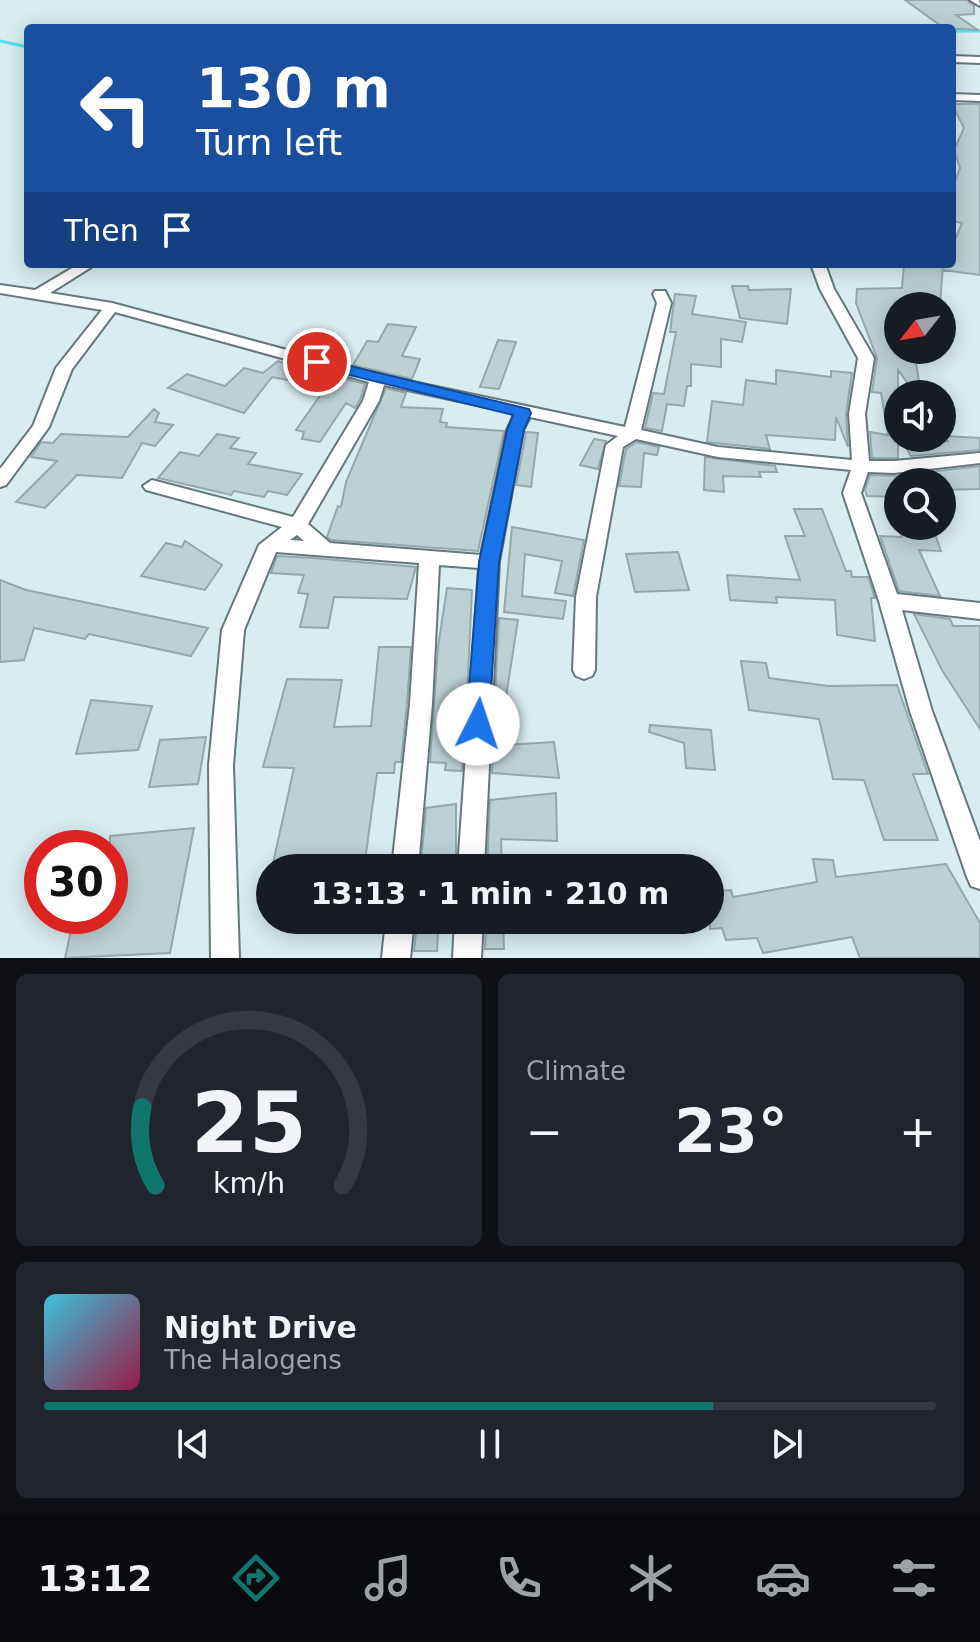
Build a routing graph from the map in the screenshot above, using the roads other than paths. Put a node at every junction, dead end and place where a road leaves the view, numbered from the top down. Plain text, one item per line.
1 (974, 0) edge
2 (980, 4) edge
3 (956, 59) edge
4 (980, 60) edge
5 (956, 97) edge
6 (980, 98) edge
7 (82, 268) edge
8 (819, 268) edge
9 (0, 289) edge
10 (40, 293) junction
11 (660, 294) dead end
12 (112, 307) junction
13 (378, 379) junction
14 (523, 413) junction
15 (631, 435) junction
16 (980, 458) edge
17 (861, 466) junction
18 (0, 481) edge
19 (152, 486) dead end
20 (298, 525) junction
21 (269, 545) junction
22 (323, 548) junction
23 (429, 558) junction
24 (489, 562) junction
25 (889, 601) junction
26 (980, 611) edge
27 (584, 670) dead end
28 (406, 854) edge
29 (472, 854) edge
30 (980, 877) edge
31 (399, 934) edge
32 (468, 934) edge
33 (225, 958) edge
34 (396, 958) edge
35 (467, 958) edge

1 - 2 street
3 - 4 street
5 - 6 street
7 - 10 street
8 - 17 street
9 - 10 street
10 - 12 street
11 - 15 street
12 - 13 street
12 - 18 street
13 - 14 street
13 - 20 street
14 - 15 street
14 - 24 street
15 - 17 street
15 - 27 street
16 - 17 street
17 - 25 street
19 - 20 street
20 - 21 street
20 - 22 street
21 - 22 street
21 - 33 street
22 - 23 street
23 - 24 street
23 - 28 street
24 - 29 street
25 - 26 street
25 - 30 street
31 - 34 street
32 - 35 street

